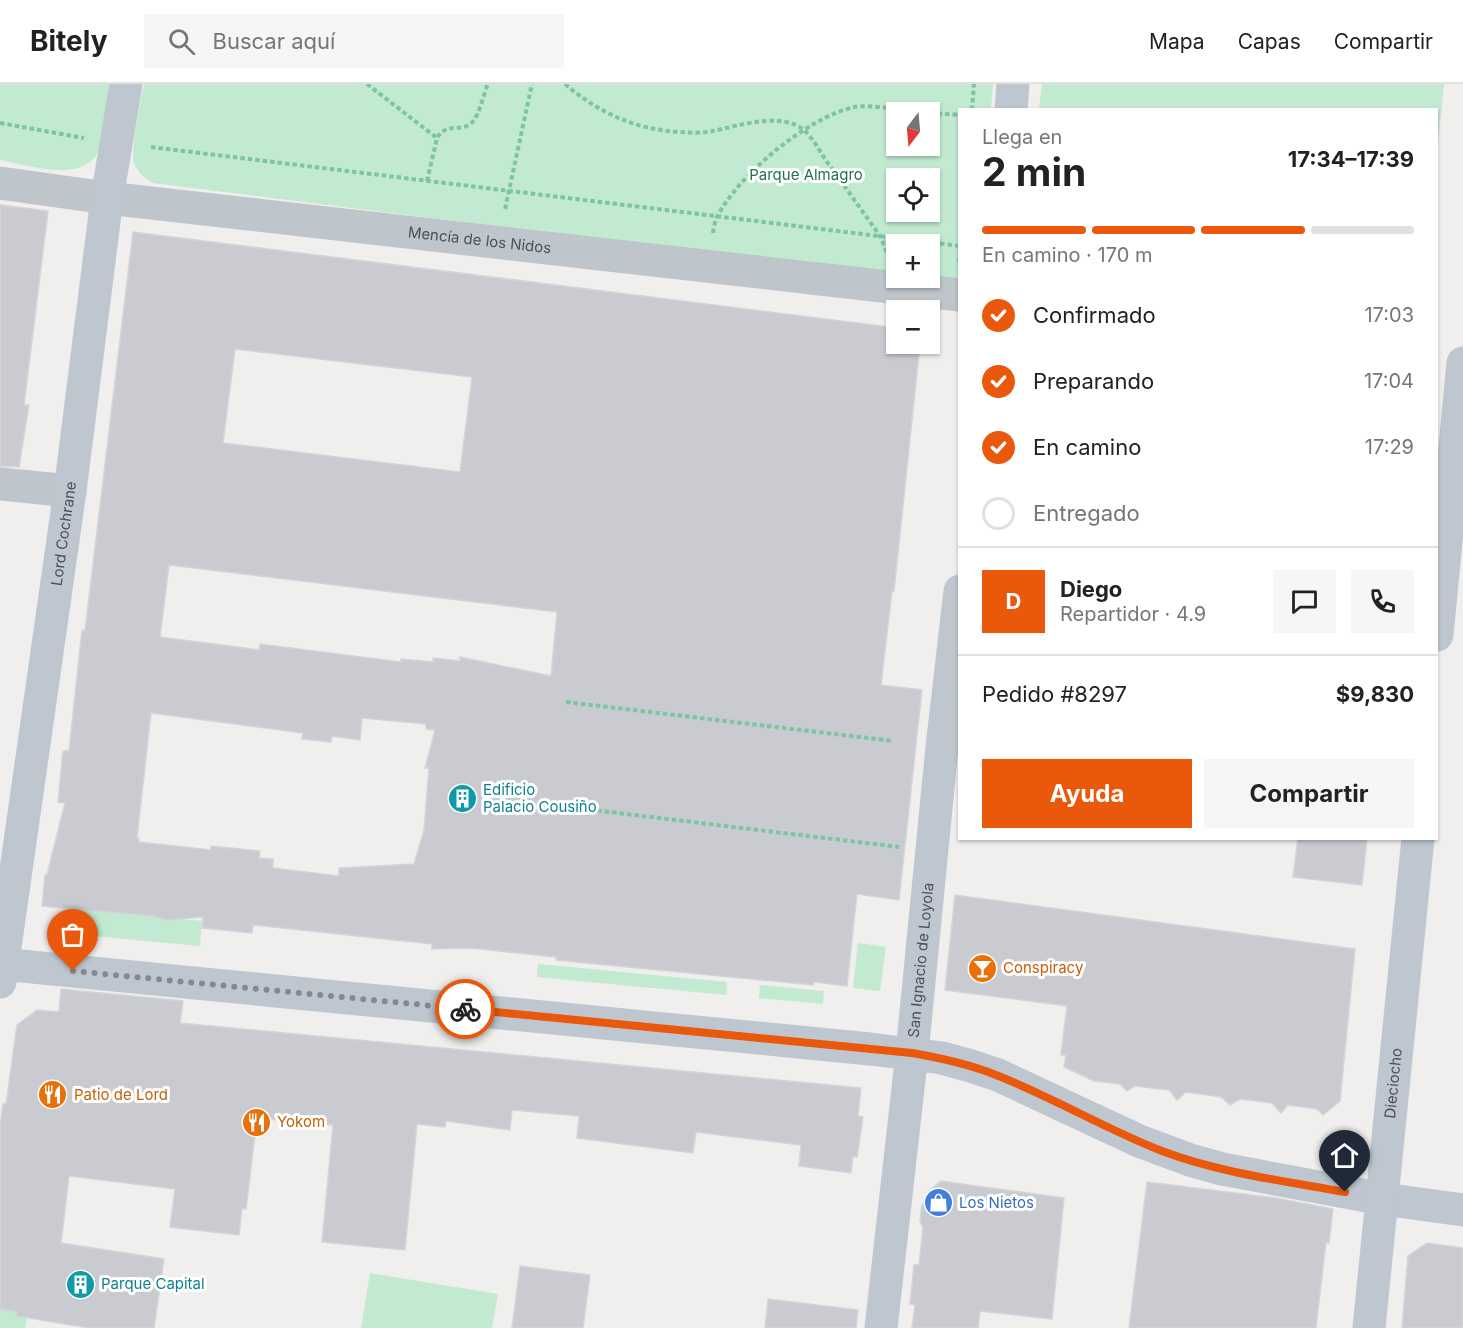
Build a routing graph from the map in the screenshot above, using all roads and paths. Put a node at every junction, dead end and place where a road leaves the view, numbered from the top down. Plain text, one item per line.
1 (126, 84) edge
2 (366, 84) edge
3 (488, 84) edge
4 (532, 84) edge
5 (565, 84) edge
6 (974, 84) edge
7 (1013, 84) edge
8 (972, 108) edge
9 (1011, 108) edge
10 (886, 109) edge
11 (940, 114) edge
12 (958, 115) edge
13 (0, 123) edge
14 (805, 130) junction
15 (437, 138) junction
16 (116, 143) junction
17 (427, 181) junction
18 (0, 183) edge
19 (510, 191) junction
20 (107, 198) junction
21 (717, 216) junction
22 (880, 236) junction
23 (496, 242) junction
24 (958, 246) edge
25 (886, 251) edge
26 (704, 266) junction
27 (958, 296) edge
28 (1463, 363) edge
29 (0, 484) edge
30 (70, 491) junction
31 (958, 610) edge
32 (1438, 625) edge
33 (566, 702) dead end
34 (893, 741) dead end
35 (560, 806) dead end
36 (1418, 840) edge
37 (932, 851) junction
38 (1, 970) edge
39 (912, 1053) junction
40 (1383, 1199) junction
41 (1463, 1210) edge
42 (881, 1328) edge
43 (1369, 1328) edge

1 - 16 street, Lord Cochrane
2 - 15 path
3 - 15 path
4 - 19 path
5 - 14 path
6 - 8 path
7 - 9 street
10 - 14 path
11 - 12 path
13 - 16 path
14 - 21 path
14 - 22 path
15 - 17 path
16 - 17 path
16 - 20 street, Lord Cochrane
17 - 19 path
18 - 20 street, Mencía de los Nidos
19 - 21 path
19 - 23 path
20 - 23 street, Mencía de los Nidos
20 - 30 street, Lord Cochrane
21 - 22 path
21 - 26 path
22 - 24 path
22 - 25 path
23 - 26 street, Mencía de los Nidos
26 - 27 street, Mencía de los Nidos
28 - 32 street
29 - 30 street
30 - 38 street, Lord Cochrane
31 - 37 street, San Ignacio de Loyola
33 - 34 path
35 - 37 path
36 - 40 street, Dieciocho
37 - 39 street, San Ignacio de Loyola
38 - 39 street
39 - 40 street
39 - 42 street, San Ignacio de Loyola
40 - 41 street
40 - 43 street, Dieciocho

